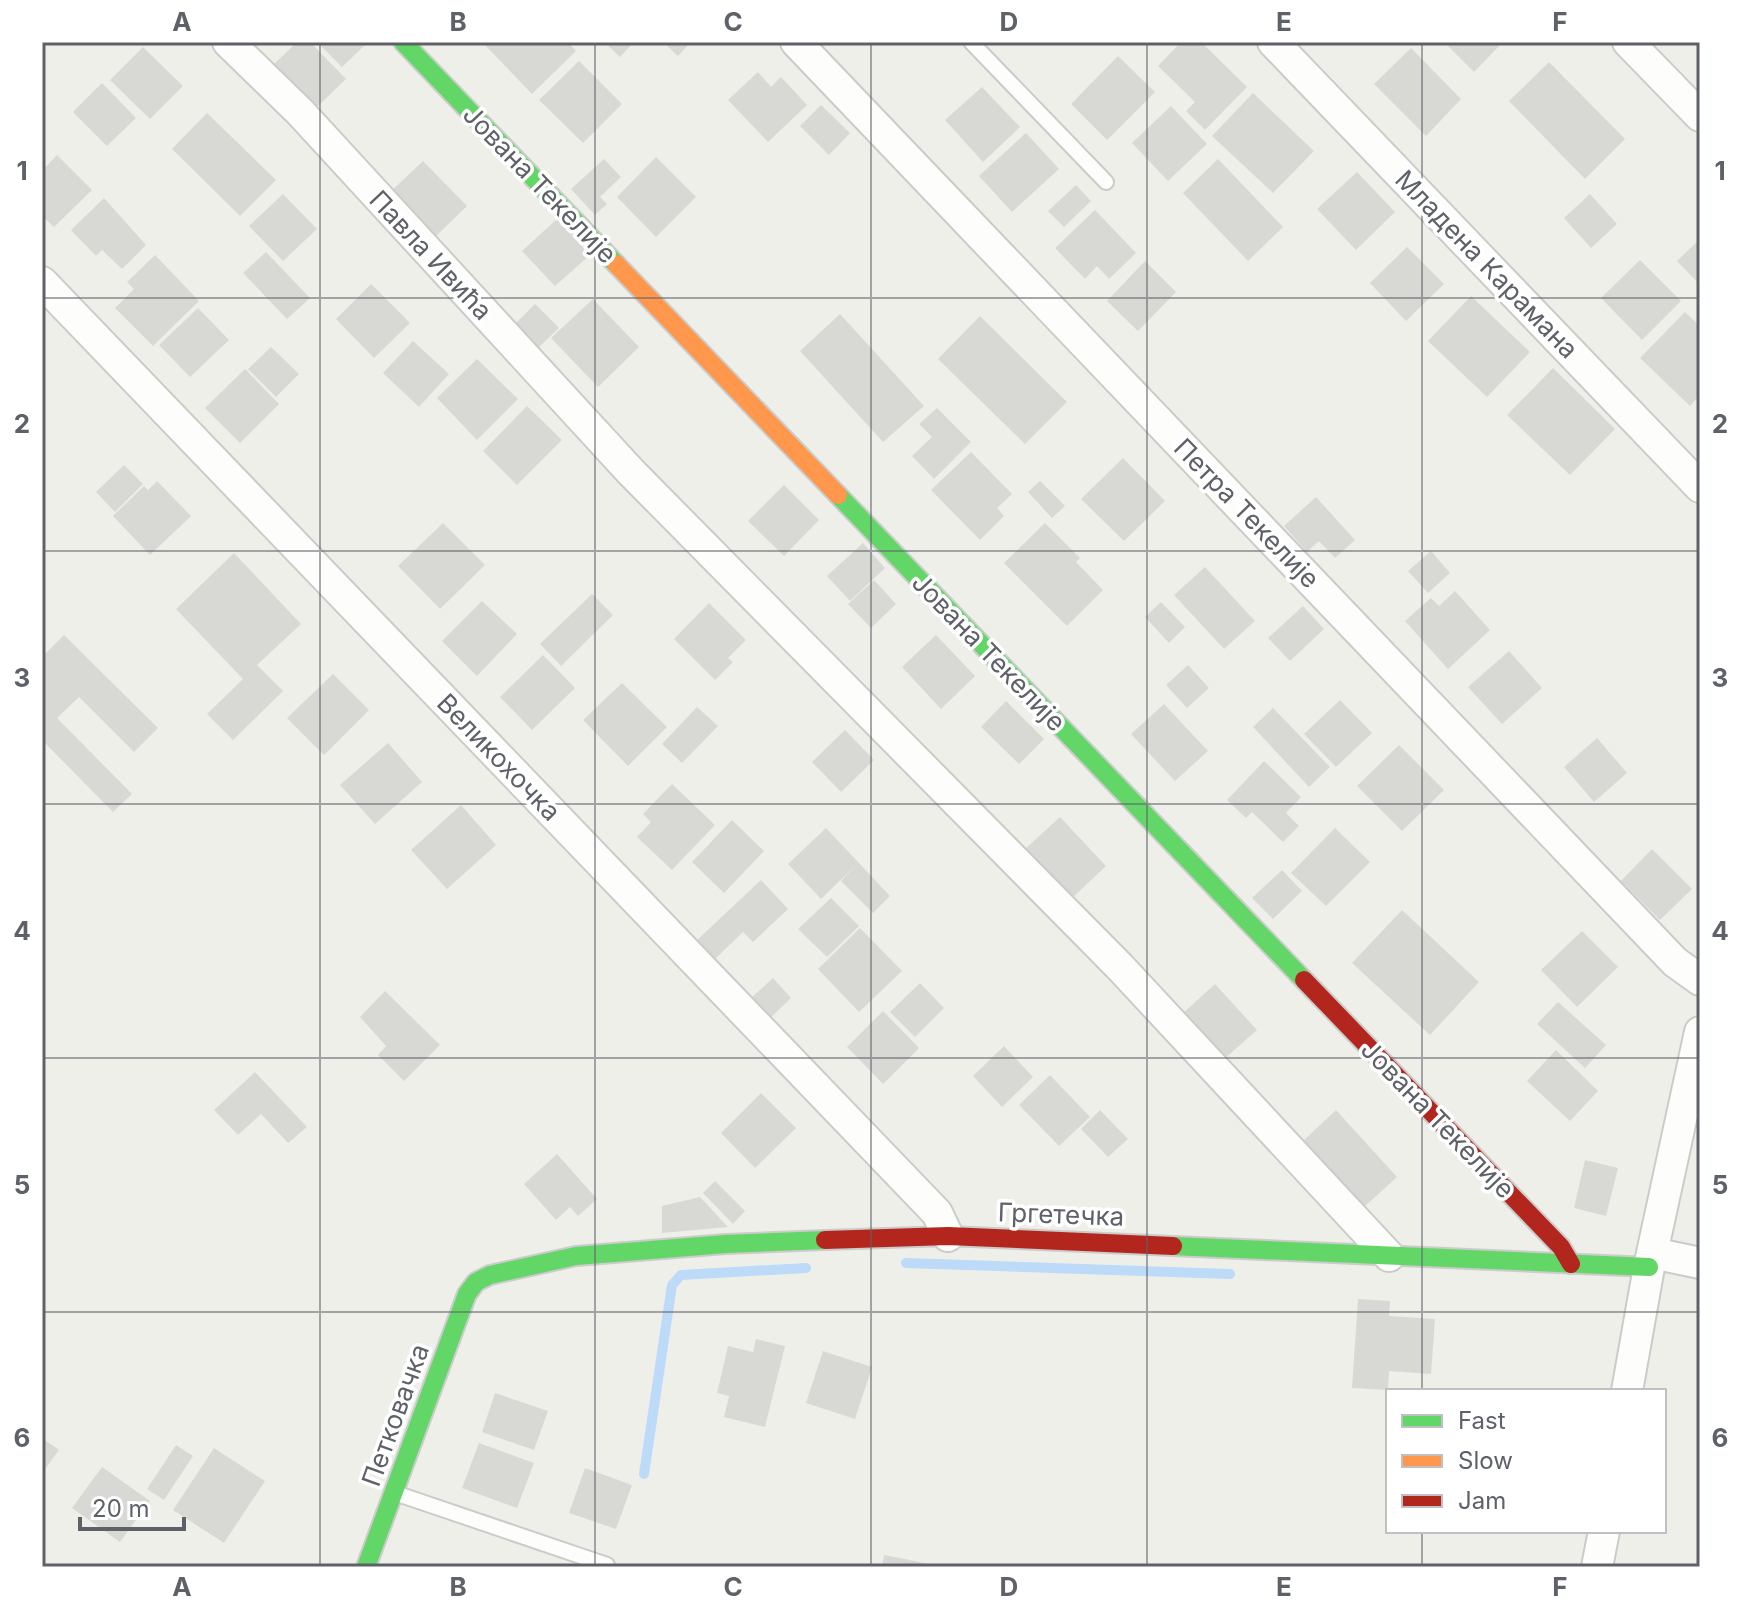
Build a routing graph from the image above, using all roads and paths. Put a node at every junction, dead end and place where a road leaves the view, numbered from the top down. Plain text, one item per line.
1 (228, 42) edge
2 (403, 42) edge
3 (796, 42) edge
4 (971, 42) edge
5 (1273, 42) edge
6 (1628, 42) edge
7 (1700, 116) edge
8 (1106, 182) dead end
9 (42, 282) edge
10 (1700, 487) edge
11 (1700, 980) edge
12 (1700, 1032) edge
13 (948, 1236) junction
14 (1389, 1256) junction
15 (1650, 1260) junction
16 (1700, 1263) edge
17 (1571, 1264) junction
18 (476, 1282) joint
19 (1627, 1389) edge
20 (395, 1493) junction
21 (1604, 1533) edge
22 (607, 1565) dead end
23 (366, 1567) edge
24 (1597, 1567) edge

1 - 14 street, Павла Ивића
2 - 17 street, Јована Текелије
3 - 11 street, Петра Текелије
4 - 8 lane
5 - 10 street, Младена Карамана
6 - 7 street
9 - 13 street, Великохочка
12 - 15 street
13 - 14 street, Гргетечка
13 - 18 street, Гргетечка
14 - 17 street, Гргетечка
15 - 16 street
15 - 17 street, Гргетечка
15 - 19 street
18 - 20 street, Петковачка
20 - 22 lane
20 - 23 street, Петковачка
21 - 24 street

